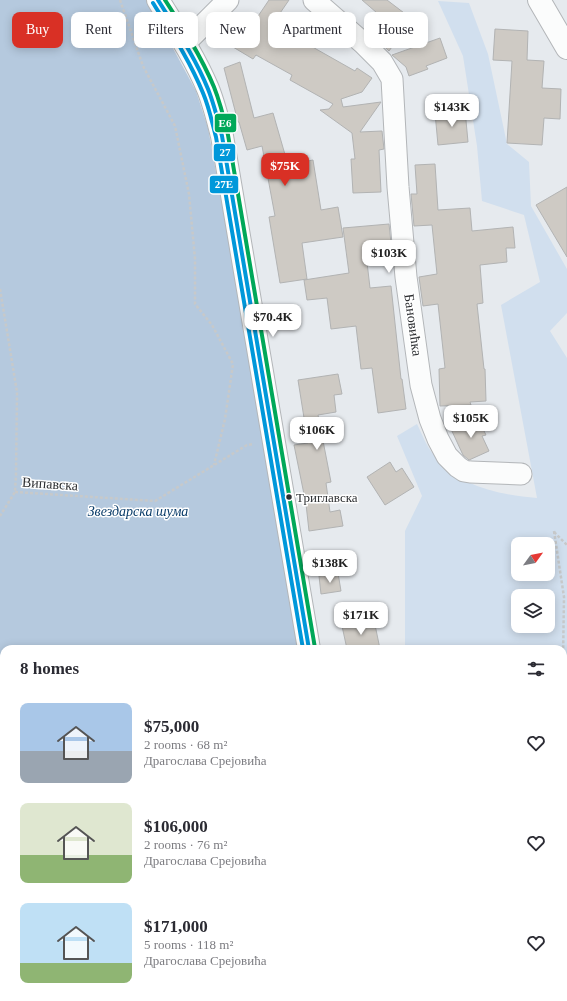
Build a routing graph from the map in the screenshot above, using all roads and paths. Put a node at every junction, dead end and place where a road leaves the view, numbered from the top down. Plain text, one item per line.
1 (120, 0) edge
2 (158, 0) edge
3 (228, 0) edge
4 (314, 0) edge
5 (539, 0) edge
6 (166, 12) edge
7 (198, 30) edge
8 (187, 48) edge
9 (567, 48) edge
10 (0, 289) edge
11 (273, 441) junction
12 (214, 465) junction
13 (521, 474) dead end
14 (14, 492) junction
15 (0, 516) edge
16 (567, 545) edge
17 (308, 645) edge
18 (563, 645) edge

1 - 12 path
2 - 6 main road
3 - 7 street
4 - 13 street, Бановићка
5 - 9 main road
8 - 11 main road
10 - 14 path, Випавска
11 - 12 path, Випавска
11 - 17 main road
12 - 14 path, Випавска
14 - 15 path
16 - 18 path

